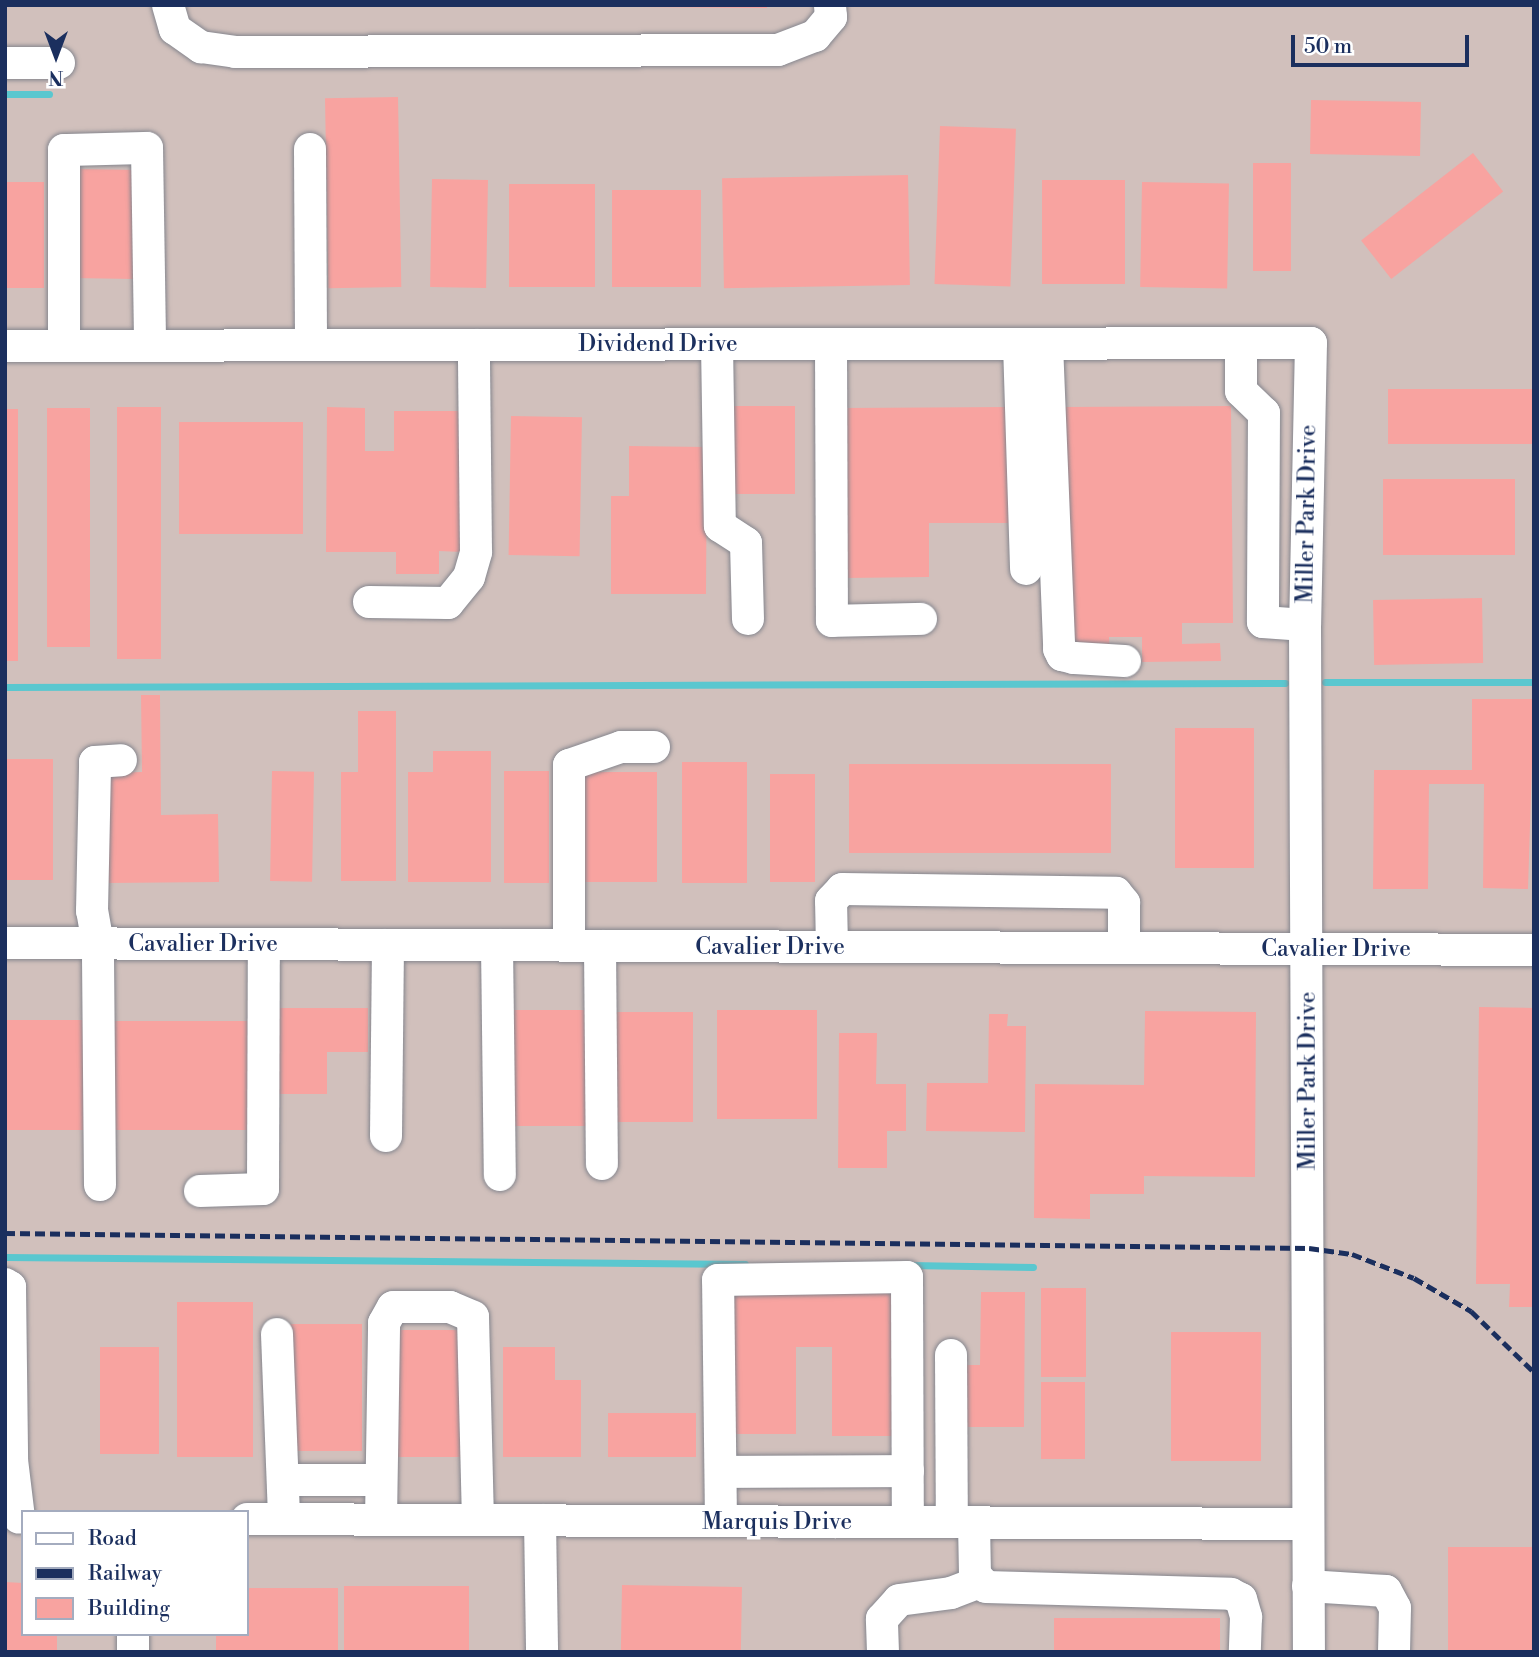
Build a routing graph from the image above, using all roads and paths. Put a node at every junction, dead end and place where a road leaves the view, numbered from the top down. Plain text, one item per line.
1 (168, 5) edge
2 (831, 5) edge
3 (5, 63) edge
4 (59, 63) dead end
5 (310, 149) dead end
6 (1241, 343) junction
7 (1311, 343) joint
8 (717, 344) junction
9 (831, 344) junction
10 (1033, 344) junction
11 (64, 345) junction
12 (150, 345) junction
13 (311, 345) junction
14 (474, 345) junction
15 (5, 346) edge
16 (1026, 569) dead end
17 (369, 601) dead end
18 (748, 619) dead end
19 (920, 619) dead end
20 (1305, 625) junction
21 (1125, 662) dead end
22 (654, 747) dead end
23 (121, 760) dead end
24 (5, 943) edge
25 (98, 944) junction
26 (264, 945) junction
27 (388, 945) junction
28 (497, 945) junction
29 (585, 946) junction
30 (832, 947) junction
31 (1124, 948) junction
32 (1307, 949) junction
33 (1534, 950) edge
34 (386, 1136) dead end
35 (602, 1164) dead end
36 (500, 1175) dead end
37 (100, 1185) dead end
38 (200, 1191) dead end
39 (5, 1284) edge
40 (277, 1334) dead end
41 (951, 1355) dead end
42 (908, 1471) junction
43 (720, 1472) junction
44 (285, 1480) junction
45 (371, 1480) junction
46 (16, 1518) edge
47 (248, 1519) edge
48 (284, 1519) junction
49 (375, 1520) junction
50 (478, 1520) junction
51 (540, 1520) junction
52 (721, 1521) junction
53 (908, 1522) junction
54 (963, 1523) junction
55 (1308, 1524) junction
56 (979, 1582) junction
57 (1308, 1586) junction
58 (542, 1652) edge
59 (883, 1652) edge
60 (1245, 1652) edge
61 (1309, 1652) edge
62 (1394, 1652) edge

1 - 2 street
3 - 4 street
5 - 13 street
6 - 7 street, Dividend Drive
6 - 10 street, Dividend Drive
6 - 20 street
7 - 20 street, Miller Park Drive
8 - 9 street, Dividend Drive
8 - 14 street, Dividend Drive
8 - 18 street
9 - 10 street, Dividend Drive
9 - 19 street
10 - 16 street
10 - 21 street
11 - 12 street, Dividend Drive
11 - 12 street
11 - 15 street, Dividend Drive
12 - 13 street, Dividend Drive
13 - 14 street, Dividend Drive
14 - 17 street
20 - 32 street, Miller Park Drive
22 - 29 street
23 - 25 street
24 - 25 street, Cavalier Drive
25 - 26 street, Cavalier Drive
25 - 37 street
26 - 27 street, Cavalier Drive
26 - 38 street
27 - 28 street, Cavalier Drive
27 - 34 street
28 - 29 street, Cavalier Drive
28 - 36 street
29 - 30 street, Cavalier Drive
29 - 35 street
30 - 31 street, Cavalier Drive
30 - 31 street
31 - 32 street, Cavalier Drive
32 - 33 street, Cavalier Drive
32 - 55 street, Miller Park Drive
39 - 46 street
40 - 44 street
41 - 54 street
42 - 43 street
42 - 43 street
42 - 53 street
43 - 52 street
44 - 45 street
44 - 48 street
45 - 49 street
45 - 50 street
47 - 48 street, Marquis Drive
48 - 49 street, Marquis Drive
49 - 50 street, Marquis Drive
50 - 51 street, Marquis Drive
51 - 52 street, Marquis Drive
51 - 58 street
52 - 53 street, Marquis Drive
53 - 54 street, Marquis Drive
54 - 55 street, Marquis Drive
54 - 56 street
55 - 57 street, Miller Park Drive
56 - 59 street
56 - 60 street
57 - 61 street, Miller Park Drive
57 - 62 street

